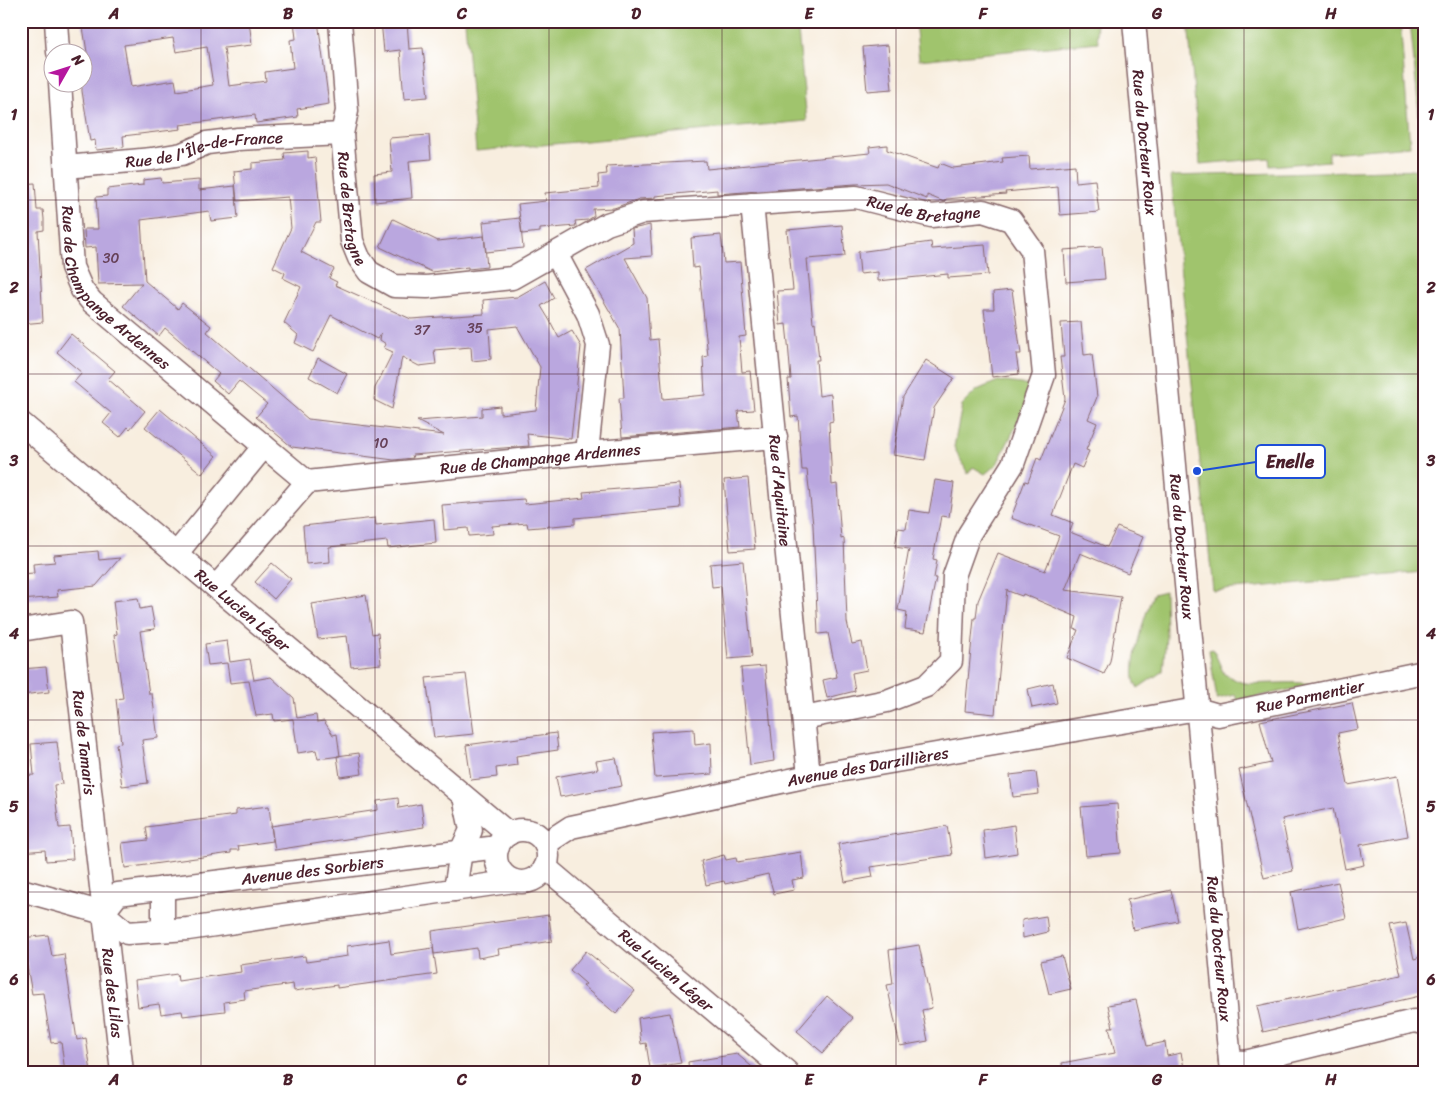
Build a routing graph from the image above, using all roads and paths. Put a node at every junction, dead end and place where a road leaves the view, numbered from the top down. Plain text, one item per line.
1 (56, 21) edge
2 (340, 21) edge
3 (1134, 21) edge
4 (57, 42) edge
5 (61, 92) edge
6 (342, 134) junction
7 (66, 167) junction
8 (752, 204) junction
9 (556, 254) junction
10 (21, 422) edge
11 (776, 437) junction
12 (264, 446) junction
13 (588, 454) junction
14 (307, 482) junction
15 (176, 554) junction
16 (216, 587) junction
17 (21, 630) edge
18 (1424, 672) edge
19 (1197, 709) junction
20 (804, 718) junction
21 (810, 776) junction
22 (464, 796) junction
23 (504, 841) junction
24 (545, 844) junction
25 (461, 851) junction
26 (545, 867) junction
27 (514, 881) junction
28 (163, 888) junction
29 (21, 890) edge
30 (455, 890) junction
31 (103, 913) junction
32 (163, 930) junction
33 (1424, 1022) edge
34 (1231, 1066) edge
35 (122, 1072) edge
36 (787, 1072) edge

1 - 4 street
2 - 6 street, Rue de Bretagne
3 - 19 street, Rue du Docteur Roux
5 - 7 street, Rue de Champange Ardennes
6 - 7 street, Rue de l'Île-de-France
6 - 9 street, Rue de Bretagne
7 - 12 street, Rue de Champange Ardennes
8 - 9 street, Rue de Bretagne
8 - 11 street, Rue d'Aquitaine
8 - 20 street, Rue de Bretagne
9 - 13 street
10 - 15 street, Rue Lucien Léger
11 - 13 street, Rue de Champange Ardennes
11 - 20 street, Rue d'Aquitaine
12 - 14 street, Rue de Champange Ardennes
12 - 15 street
13 - 14 street, Rue de Champange Ardennes
14 - 16 street
15 - 16 street, Rue Lucien Léger
16 - 22 street, Rue Lucien Léger
17 - 31 street, Rue de Tamaris
18 - 19 street, Rue Parmentier
19 - 21 street, Avenue des Darzillières
19 - 34 street, Rue du Docteur Roux
20 - 21 street, Rue d'Aquitaine
21 - 24 street, Avenue des Darzillières
22 - 23 street, Rue Lucien Léger
22 - 25 street
23 - 24 street
23 - 25 street, Avenue des Sorbiers
23 - 27 street
24 - 26 street
25 - 28 street, Avenue des Sorbiers
25 - 30 street
26 - 27 street
26 - 36 street, Rue Lucien Léger
27 - 30 street
28 - 31 street, Avenue des Sorbiers
28 - 32 street
29 - 31 street
30 - 32 street
31 - 32 street
31 - 35 street, Rue des Lilas
33 - 34 street

